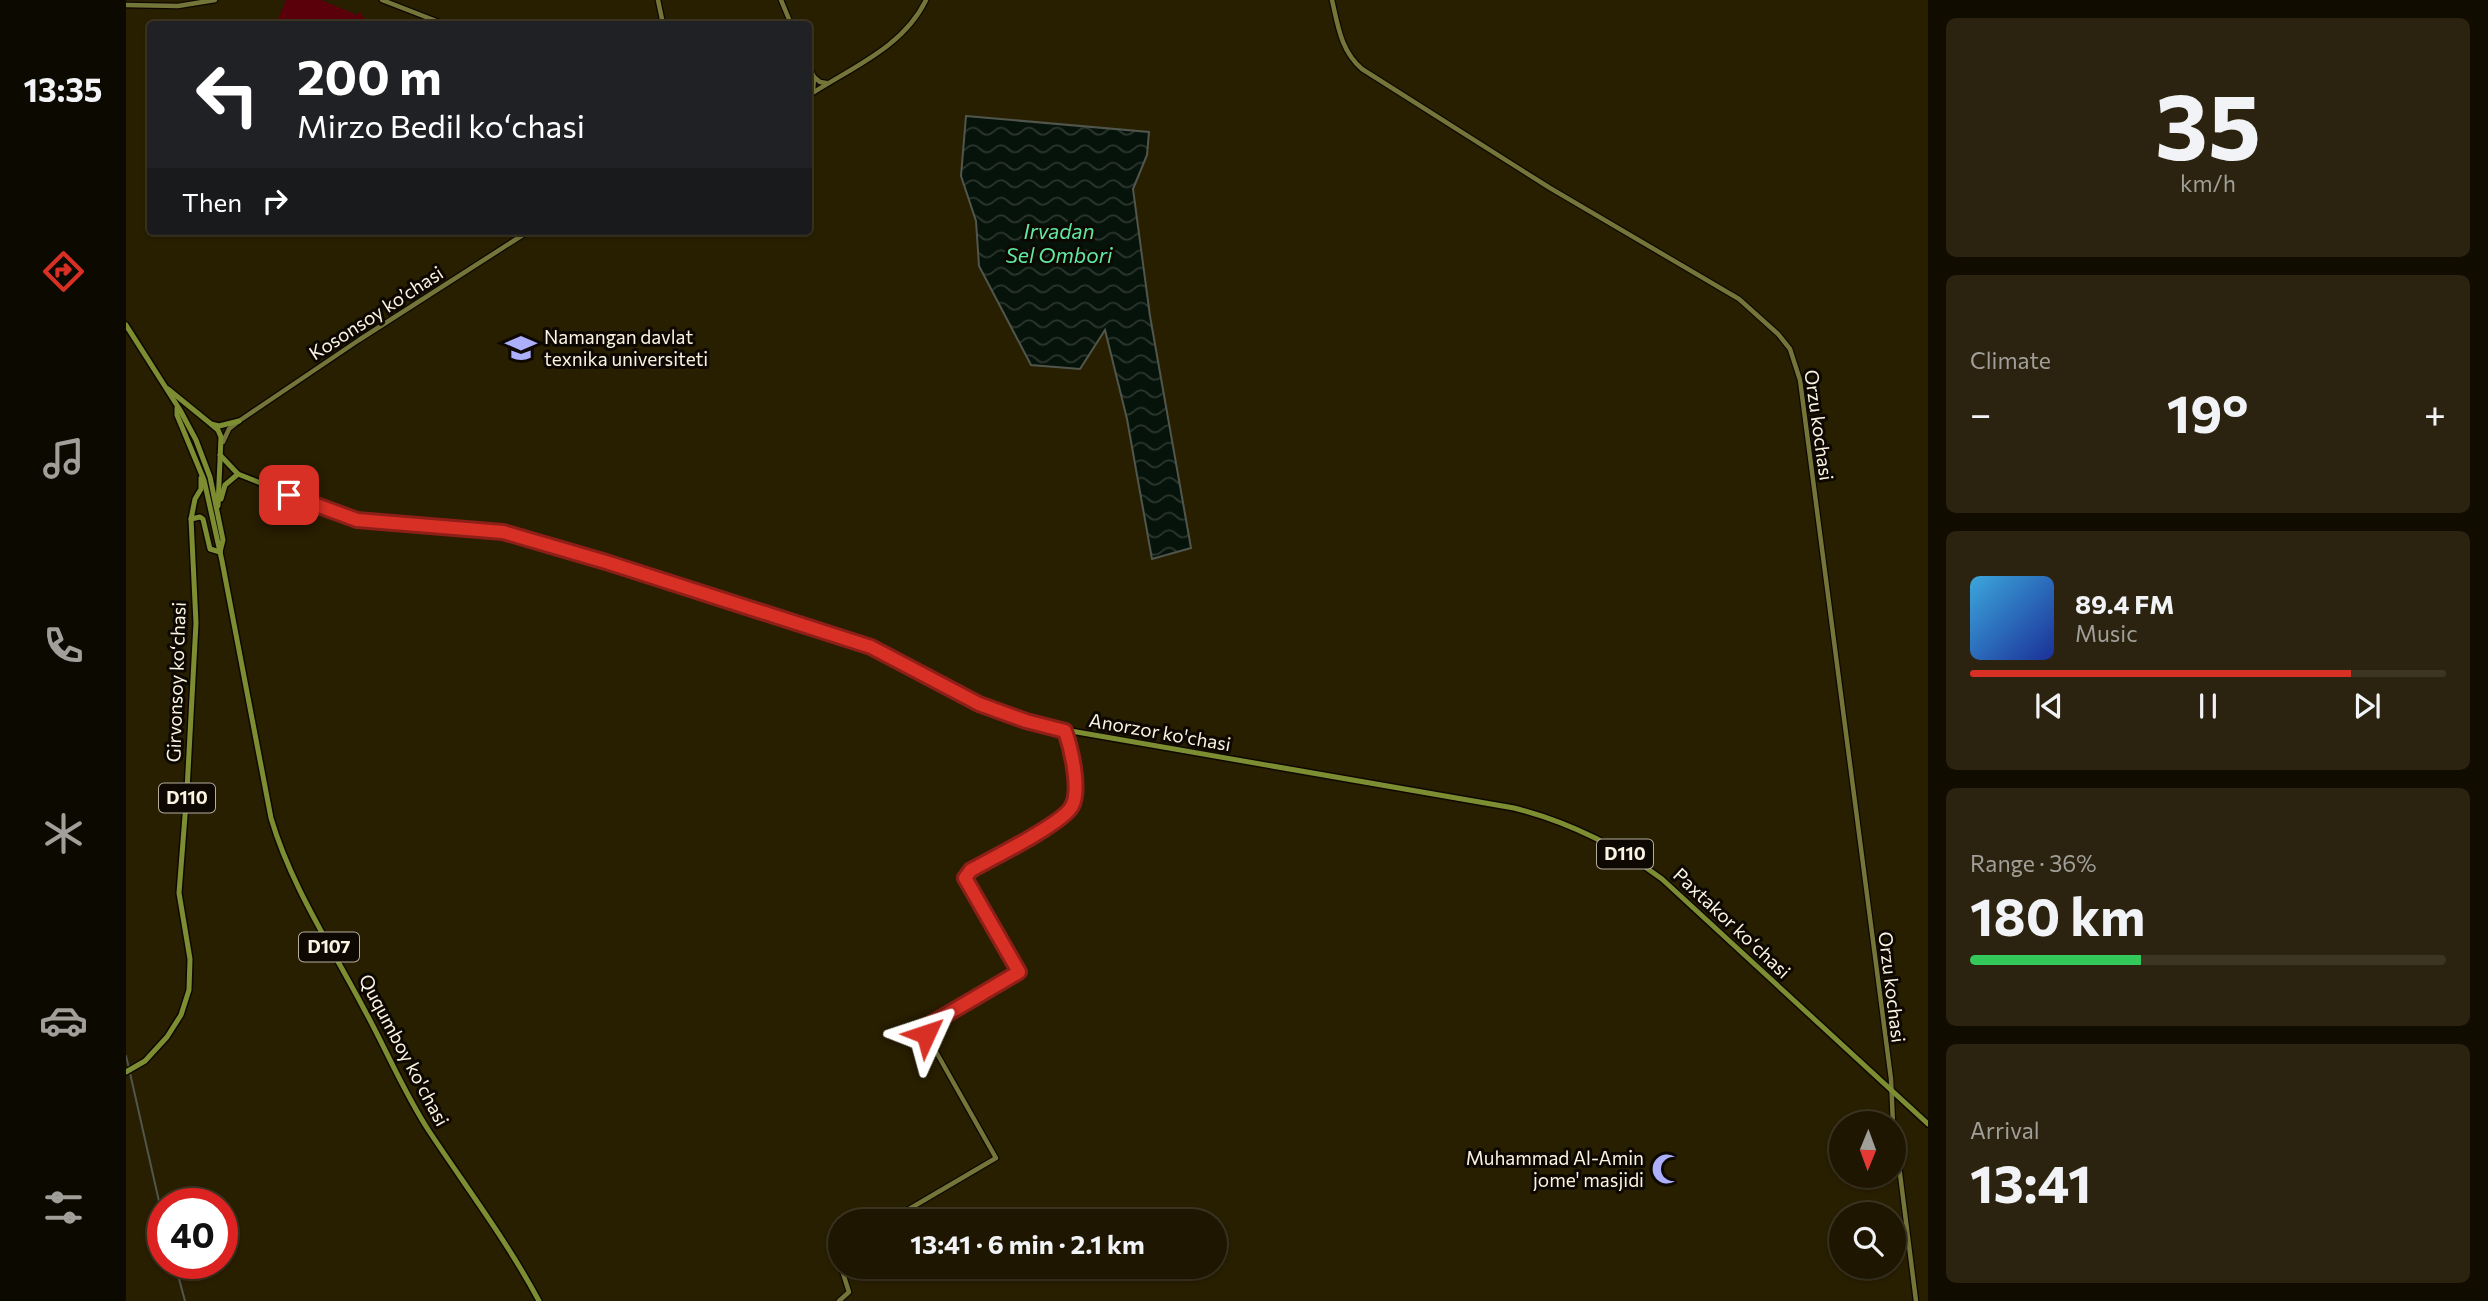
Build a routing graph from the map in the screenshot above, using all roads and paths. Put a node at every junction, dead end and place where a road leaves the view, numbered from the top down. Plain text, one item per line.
1 (215, 0) edge
2 (382, 0) edge
3 (658, 0) edge
4 (781, 0) edge
5 (926, 0) edge
6 (1332, 0) edge
7 (126, 5) edge
8 (436, 21) edge
9 (662, 21) edge
10 (789, 21) edge
11 (812, 73) edge
12 (814, 77) junction
13 (831, 82) junction
14 (812, 91) edge
15 (812, 94) edge
16 (523, 235) edge
17 (126, 326) edge
18 (167, 389) junction
19 (188, 405) junction
20 (178, 409) junction
21 (239, 421) junction
22 (211, 424) junction
23 (221, 447) junction
24 (220, 455) junction
25 (201, 470) junction
26 (238, 474) junction
27 (218, 516) junction
28 (191, 519) junction
29 (220, 552) junction
30 (1065, 731) junction
31 (1282, 769) joint
32 (126, 1072) edge
33 (1891, 1091) junction
34 (1892, 1111) edge
35 (1928, 1124) edge
36 (1901, 1188) edge
37 (909, 1209) edge
38 (845, 1279) edge
39 (539, 1301) edge
40 (839, 1301) edge
41 (1916, 1301) edge

1 - 7 main road
2 - 8 main road
3 - 9 main road
4 - 10 main road
5 - 13 main road
6 - 33 main road, Orzu kochasi
11 - 12 main road
12 - 13 main road
12 - 14 main road
13 - 15 main road
16 - 21 main road, Kosonsoy ko’chasi
17 - 18 main road, D107
18 - 19 main road
18 - 20 main road, D107
19 - 20 main road
19 - 22 main road
20 - 25 main road, D107
20 - 27 main road, D107
21 - 22 main road
21 - 23 main road
22 - 23 main road
23 - 24 main road
24 - 26 main road, D110
24 - 27 main road
25 - 28 main road, D110
25 - 29 main road, D107
26 - 27 main road
26 - 30 main road, Anorzor ko'chasi / D110
27 - 29 main road, D107
28 - 29 main road
28 - 32 main road, Girvonsoy koʻchasi / D110
29 - 39 main road, Ququmboy ko'chasi / D107
30 - 31 main road, Anorzor ko'chasi / D110
30 - 37 main road
31 - 33 main road, Paxtakor koʻchasi / D110
33 - 34 main road, Orzu kochasi
33 - 35 main road, D110
36 - 41 main road, Orzu kochasi
38 - 40 main road

